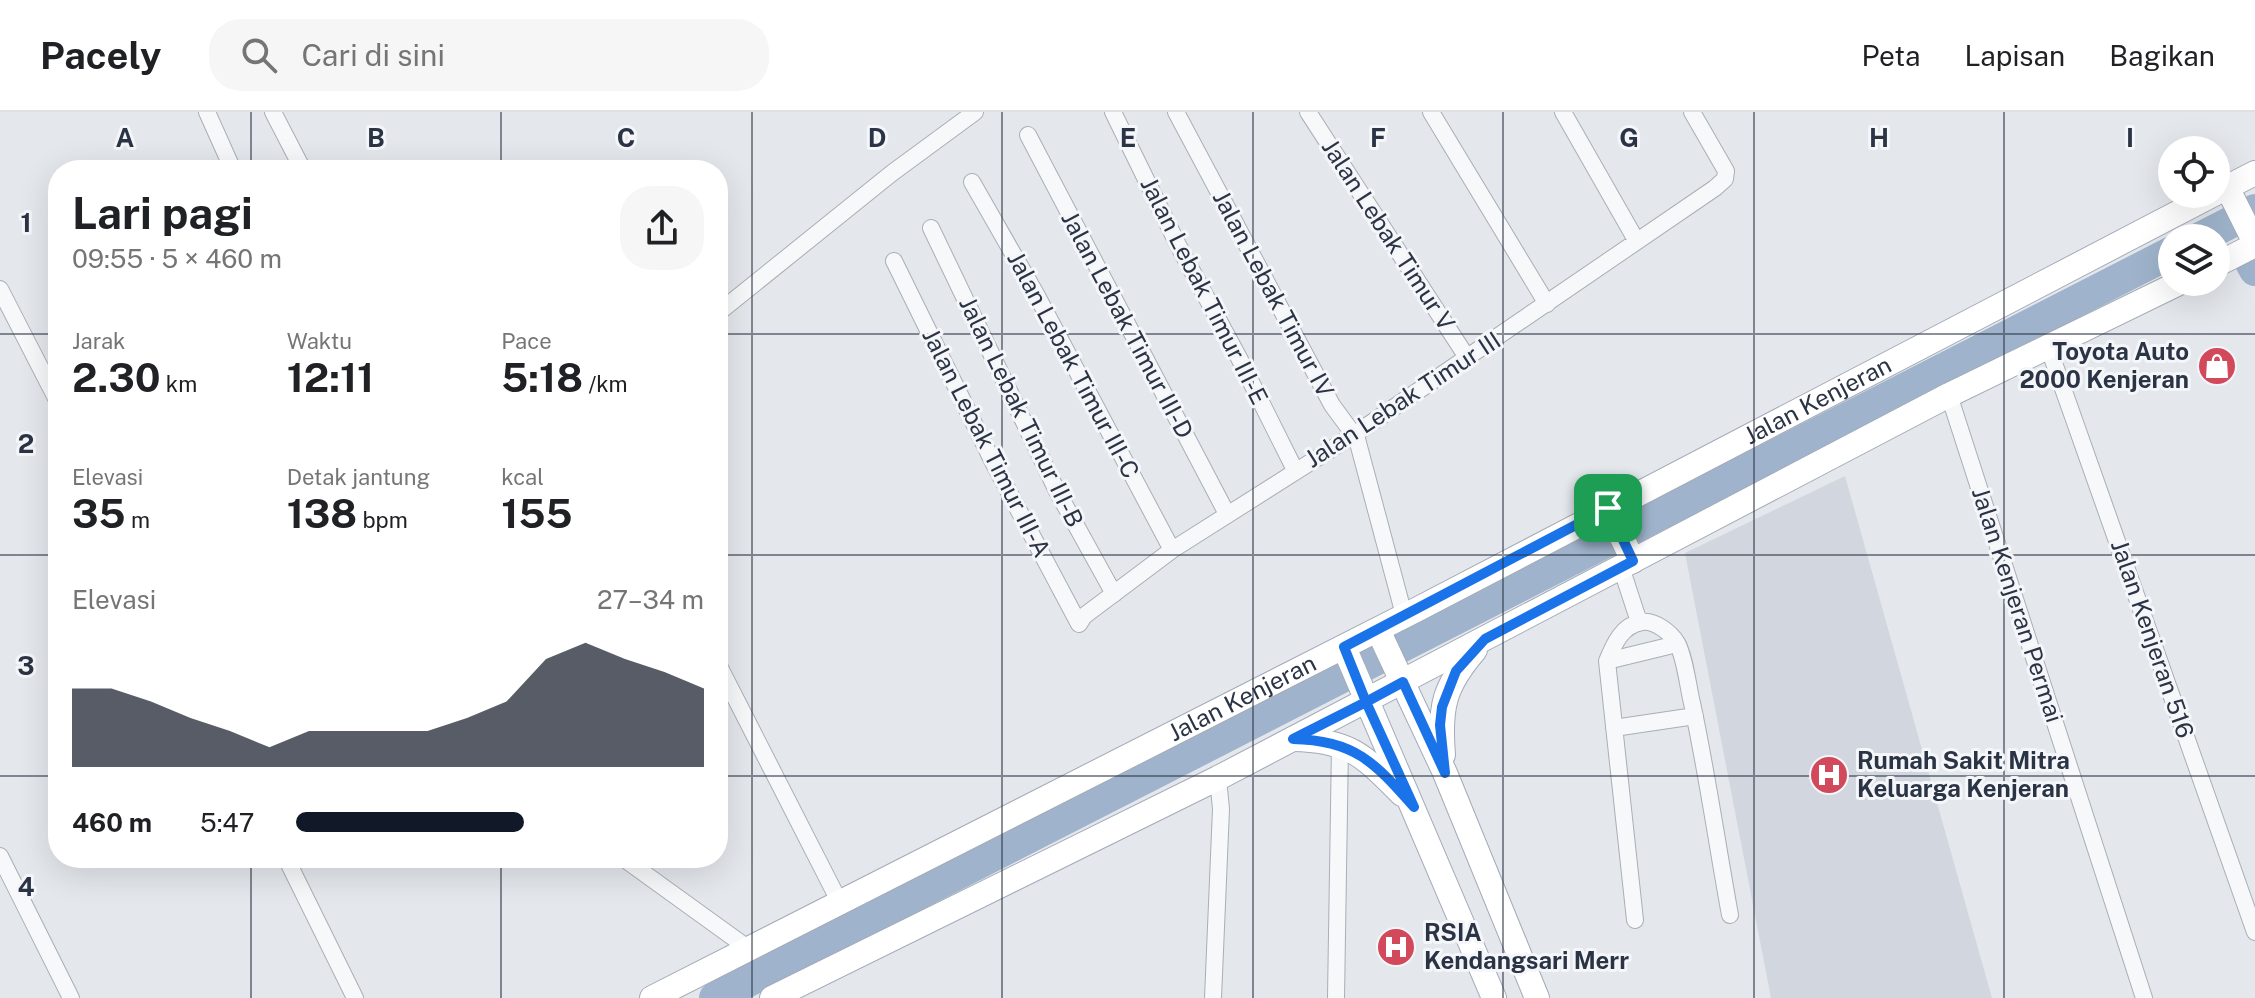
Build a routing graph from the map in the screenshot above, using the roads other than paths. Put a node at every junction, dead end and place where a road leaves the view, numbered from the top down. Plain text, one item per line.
1 (207, 112) edge
2 (273, 112) edge
3 (975, 112) edge
4 (1113, 112) edge
5 (1176, 112) edge
6 (1308, 112) edge
7 (1431, 112) edge
8 (1563, 112) edge
9 (1692, 112) edge
10 (1028, 135) dead end
11 (229, 160) edge
12 (298, 160) edge
13 (2255, 173) edge
14 (972, 182) dead end
15 (2230, 188) edge
16 (2230, 205) edge
17 (2193, 208) edge
18 (931, 228) dead end
19 (1636, 240) junction
20 (2254, 241) edge
21 (2230, 256) edge
22 (894, 261) dead end
23 (0, 289) edge
24 (2158, 293) edge
25 (728, 304) edge
26 (1547, 304) junction
27 (2048, 346) junction
28 (1468, 359) junction
29 (48, 383) edge
30 (1949, 395) junction
31 (1355, 434) junction
32 (1295, 470) junction
33 (1227, 514) junction
34 (1611, 515) junction
35 (1172, 550) junction
36 (1628, 560) junction
37 (1114, 594) junction
38 (1404, 615) junction
39 (1639, 622) junction
40 (1079, 624) joint
41 (1380, 634) junction
42 (1485, 639) junction
43 (1677, 644) junction
44 (1346, 651) junction
45 (1607, 661) junction
46 (1400, 676) junction
47 (728, 684) edge
48 (1364, 696) junction
49 (1695, 716) junction
50 (1614, 728) junction
51 (1293, 739) junction
52 (1340, 745) junction
53 (1445, 773) junction
54 (1218, 778) junction
55 (1414, 807) junction
56 (0, 856) edge
57 (291, 868) edge
58 (637, 868) edge
59 (840, 903) junction
60 (1730, 915) dead end
61 (1635, 920) dead end
62 (2255, 932) edge
63 (749, 949) junction
64 (71, 998) edge
65 (355, 998) edge
66 (652, 998) edge
67 (772, 998) edge
68 (1213, 998) edge
69 (1336, 998) edge
70 (1494, 998) edge
71 (1537, 998) edge
72 (2144, 998) edge

1 - 11 street
2 - 12 street
3 - 25 street
4 - 32 street, Jalan Lebak Timur III-E
5 - 31 street, Jalan Lebak Timur IV
6 - 28 street, Jalan Lebak Timur V
7 - 26 street
8 - 19 street
9 - 19 street, Jalan Lebak Timur III
10 - 33 street, Jalan Lebak Timur III-D
13 - 15 main road, Jalan Kenjeran
14 - 35 street, Jalan Lebak Timur III-C
16 - 20 main road
17 - 34 main road, Jalan Kenjeran
18 - 37 street, Jalan Lebak Timur III-B
19 - 26 street, Jalan Lebak Timur III
20 - 21 main road
22 - 40 street, Jalan Lebak Timur III-A
23 - 29 street
24 - 27 main road
26 - 28 street, Jalan Lebak Timur III
27 - 30 main road
27 - 62 street, Jalan Kenjeran 516
28 - 31 street, Jalan Lebak Timur III
30 - 36 main road
30 - 72 street, Jalan Kenjeran Permai
31 - 32 street, Jalan Lebak Timur III
31 - 38 street, Jalan Lebak Timur IV
32 - 33 street, Jalan Lebak Timur III
33 - 35 street, Jalan Lebak Timur III
34 - 36 main road
34 - 38 main road, Jalan Kenjeran
35 - 37 street, Jalan Lebak Timur III
36 - 39 street
36 - 42 main road
37 - 40 street, Jalan Lebak Timur III
38 - 41 main road, Jalan Kenjeran
39 - 43 street
39 - 45 street
41 - 44 main road, Jalan Kenjeran
41 - 46 main road
42 - 46 main road
42 - 53 main road
43 - 45 street
43 - 49 street
44 - 48 main road
44 - 59 main road, Jalan Kenjeran
45 - 50 street
46 - 48 main road
46 - 53 main road
47 - 59 street
48 - 51 main road
48 - 55 main road
49 - 50 street
49 - 60 street
50 - 61 street
51 - 52 main road
51 - 54 main road
52 - 55 main road
52 - 69 street
53 - 71 main road
54 - 67 main road
54 - 68 street
55 - 70 main road
56 - 64 street
57 - 65 street
58 - 63 street
59 - 63 main road, Jalan Kenjeran
63 - 66 main road, Jalan Kenjeran

